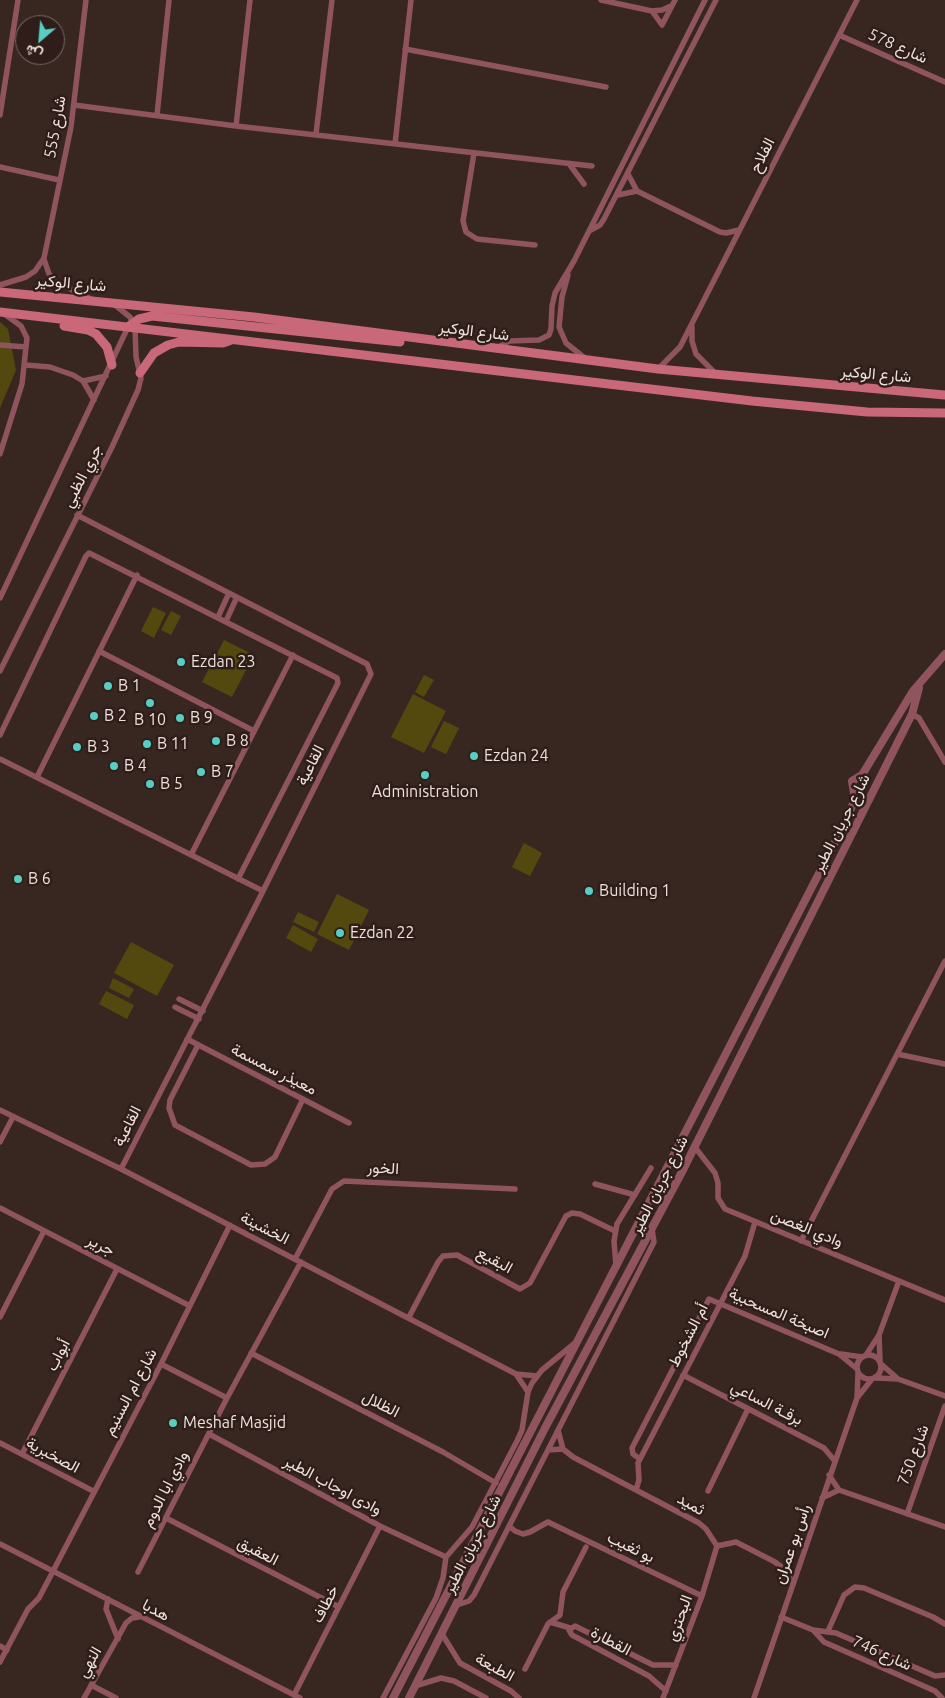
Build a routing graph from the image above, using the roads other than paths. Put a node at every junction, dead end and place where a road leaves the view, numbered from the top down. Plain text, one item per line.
1 (18, 0) edge
2 (86, 0) edge
3 (169, 0) edge
4 (250, 0) edge
5 (332, 0) edge
6 (411, 0) edge
7 (600, 0) edge
8 (705, 0) edge
9 (716, 0) edge
10 (857, 0) edge
11 (673, 3) edge
12 (652, 11) junction
13 (706, 19) junction
14 (693, 25) junction
15 (839, 35) junction
16 (405, 49) junction
17 (945, 82) edge
18 (606, 86) dead end
19 (74, 105) junction
20 (648, 114) junction
21 (157, 115) junction
22 (0, 116) edge
23 (236, 126) junction
24 (650, 130) junction
25 (316, 134) junction
26 (395, 144) junction
27 (474, 153) junction
28 (570, 165) junction
29 (592, 166) dead end
30 (0, 167) edge
31 (628, 174) junction
32 (59, 180) junction
33 (584, 184) dead end
34 (637, 191) junction
35 (618, 195) junction
36 (739, 230) junction
37 (589, 231) junction
38 (535, 245) dead end
39 (44, 258) junction
40 (574, 261) junction
41 (0, 285) edge
42 (0, 292) edge
43 (98, 300) junction
44 (1, 312) edge
45 (51, 319) junction
46 (693, 322) junction
47 (132, 326) junction
48 (231, 339) junction
49 (417, 339) junction
50 (0, 345) edge
51 (26, 347) junction
52 (495, 349) junction
53 (589, 361) junction
54 (26, 365) junction
55 (112, 365) junction
56 (658, 369) junction
57 (140, 373) junction
58 (717, 375) junction
59 (106, 376) junction
60 (83, 381) junction
61 (945, 395) edge
62 (94, 400) junction
63 (945, 413) edge
64 (0, 454) edge
65 (77, 515) junction
66 (136, 575) junction
67 (230, 593) junction
68 (237, 597) junction
69 (0, 598) edge
70 (218, 617) junction
71 (226, 621) junction
72 (99, 651) junction
73 (945, 654) edge
74 (293, 655) junction
75 (0, 671) edge
76 (922, 679) junction
77 (900, 714) junction
78 (912, 714) junction
79 (254, 731) junction
80 (0, 736) edge
81 (0, 759) edge
82 (945, 762) edge
83 (37, 777) junction
84 (853, 789) junction
85 (870, 796) junction
86 (191, 855) junction
87 (238, 879) junction
88 (262, 891) junction
89 (945, 961) edge
90 (179, 999) dead end
91 (175, 1007) dead end
92 (203, 1011) junction
93 (198, 1019) junction
94 (187, 1039) junction
95 (198, 1045) junction
96 (897, 1054) junction
97 (945, 1064) edge
98 (303, 1099) junction
99 (0, 1110) edge
100 (13, 1117) junction
101 (349, 1123) dead end
102 (0, 1142) edge
103 (694, 1146) junction
104 (651, 1168) dead end
105 (121, 1169) junction
106 (595, 1184) dead end
107 (515, 1189) dead end
108 (635, 1195) junction
109 (0, 1208) edge
110 (754, 1222) junction
111 (230, 1225) junction
112 (652, 1229) junction
113 (44, 1231) junction
114 (615, 1231) junction
115 (801, 1241) junction
116 (298, 1261) junction
117 (616, 1267) junction
118 (118, 1268) junction
119 (899, 1281) junction
120 (709, 1298) joint
121 (945, 1300) edge
122 (720, 1303) junction
123 (612, 1304) junction
124 (190, 1306) junction
125 (620, 1308) junction
126 (273, 1312) joint
127 (0, 1317) edge
128 (410, 1317) junction
129 (879, 1335) junction
130 (579, 1341) junction
131 (251, 1353) junction
132 (839, 1354) junction
133 (864, 1356) junction
134 (880, 1362) junction
135 (161, 1364) junction
136 (857, 1371) junction
137 (516, 1374) junction
138 (683, 1375) junction
139 (537, 1376) junction
140 (874, 1379) junction
141 (898, 1379) junction
142 (528, 1392) junction
143 (661, 1392) junction
144 (945, 1396) edge
145 (227, 1398) junction
146 (671, 1398) junction
147 (857, 1398) junction
148 (945, 1406) edge
149 (748, 1409) junction
150 (558, 1430) junction
151 (209, 1434) junction
152 (639, 1436) junction
153 (648, 1440) junction
154 (0, 1443) edge
155 (563, 1449) junction
156 (548, 1450) junction
157 (22, 1454) junction
158 (640, 1458) junction
159 (834, 1460) junction
160 (829, 1475) junction
161 (496, 1483) junction
162 (636, 1490) junction
163 (839, 1490) junction
164 (708, 1491) dead end
165 (93, 1492) junction
166 (822, 1498) junction
167 (907, 1514) junction
168 (166, 1518) junction
169 (380, 1526) junction
170 (509, 1526) junction
171 (945, 1527) edge
172 (0, 1544) edge
173 (717, 1546) junction
174 (586, 1547) dead end
175 (446, 1557) junction
176 (53, 1571) junction
177 (138, 1572) dead end
178 (793, 1584) junction
179 (702, 1596) junction
180 (108, 1599) junction
181 (457, 1604) junction
182 (338, 1607) junction
183 (124, 1608) junction
184 (139, 1617) junction
185 (781, 1617) junction
186 (550, 1622) junction
187 (126, 1623) junction
188 (945, 1624) edge
189 (570, 1628) junction
190 (813, 1630) junction
191 (828, 1631) junction
192 (442, 1634) junction
193 (118, 1639) junction
194 (0, 1646) edge
195 (7, 1650) junction
196 (418, 1650) junction
197 (430, 1657) junction
198 (897, 1660) junction
199 (0, 1662) edge
200 (676, 1664) junction
201 (525, 1669) dead end
202 (892, 1672) junction
203 (945, 1675) edge
204 (91, 1685) junction
205 (415, 1686) junction
206 (666, 1690) junction
207 (756, 1696) edge
208 (297, 1697) edge
209 (84, 1698) edge
210 (116, 1698) edge
211 (383, 1698) edge
212 (393, 1698) edge
213 (409, 1698) edge
214 (486, 1698) edge
215 (519, 1698) edge
216 (663, 1698) edge
217 (942, 1698) edge

1 - 22 street
2 - 19 street, شارع 555
3 - 21 street
4 - 23 street
5 - 25 street
6 - 16 street
7 - 12 street
8 - 14 street
9 - 13 street
10 - 15 street, الفلاح
11 - 12 street
11 - 12 street
13 - 14 street
13 - 24 street
14 - 20 street
15 - 17 street, شارع 578
15 - 36 street, الفلاح
16 - 18 street
16 - 26 street
19 - 21 street
19 - 32 street, شارع 555
20 - 24 street
20 - 37 street
21 - 23 street
23 - 25 street
24 - 31 street
25 - 26 street
26 - 27 street
27 - 28 street
27 - 38 street
28 - 29 street
28 - 33 street
30 - 32 street
31 - 34 street
31 - 35 street
32 - 39 street, شارع 555
34 - 35 street
34 - 36 street
35 - 37 street
36 - 46 street, الفلاح
37 - 40 street
39 - 41 street, شارع 555
39 - 43 street
40 - 52 street
40 - 53 street
42 - 43 main road, شارع الوكير
43 - 47 street
43 - 49 main road, شارع الوكير
44 - 45 main road
44 - 51 street
45 - 47 main road
45 - 55 main road
46 - 56 street, الفلاح
46 - 58 street, الفلاح
47 - 48 main road
47 - 49 main road
47 - 55 street, جري الظبي
47 - 57 street, جري الظبي
48 - 57 main road
48 - 63 main road
49 - 52 main road, شارع الوكير
50 - 51 street
51 - 54 street
52 - 53 main road, شارع الوكير
53 - 56 main road, شارع الوكير
54 - 60 street
54 - 64 street
55 - 59 street, جري الظبي
56 - 58 main road, شارع الوكير
57 - 65 street, جري الظبي
58 - 61 main road, شارع الوكير
59 - 60 street
59 - 62 street, جري الظبي
60 - 62 street
62 - 69 street, جري الظبي
65 - 67 street, القاعية
65 - 75 street, جري الظبي
66 - 70 street
66 - 72 street
66 - 80 street
67 - 68 street, القاعية
67 - 70 street
68 - 71 street
68 - 88 street, القاعية
70 - 71 street
71 - 74 street
72 - 79 street
72 - 83 street
73 - 76 street, شارع جريان الطير
74 - 79 street
74 - 87 street
76 - 77 street, شارع جريان الطير
76 - 78 street, شارع جريان الطير
77 - 78 street
77 - 84 street, شارع جريان الطير
78 - 82 street
78 - 85 street, شارع جريان الطير
79 - 86 street
81 - 83 street
83 - 86 street
84 - 85 street
84 - 117 street, شارع جريان الطير
85 - 103 street, شارع جريان الطير
86 - 87 street
87 - 88 street
88 - 92 street, القاعية
89 - 96 street
90 - 92 street
91 - 93 street
92 - 93 street, القاعية
93 - 94 street, القاعية
94 - 95 street, معيذر سمسمة
94 - 105 street, القاعية
95 - 98 street, معيذر سمسمة
95 - 98 street
96 - 97 street
96 - 115 street
98 - 101 street, معيذر سمسمة
99 - 100 street, الخشينة
100 - 102 street
100 - 105 street, الخشينة
103 - 110 street, وادي الغصن
103 - 112 street, شارع جريان الطير
104 - 108 street
105 - 111 street, الخشينة
106 - 108 street
107 - 116 street, الخور
108 - 114 street
109 - 113 street, جرير
110 - 115 street, وادي الغصن
110 - 122 street, أم الشخوط
111 - 116 street, الخشينة
111 - 124 street, شارع ام السنيم
112 - 123 street, شارع جريان الطير
112 - 125 street
113 - 118 street, جرير
113 - 127 street
114 - 117 street
114 - 128 street, البقيع
115 - 119 street, وادي الغصن
116 - 126 street, الخور
116 - 128 street, الخشينة
117 - 130 street, شارع جريان الطير
118 - 124 street, جرير
118 - 157 street, أبواب
119 - 121 street, وادي الغصن
119 - 129 street
120 - 122 street, اصبخة المسحبية
120 - 143 street, أم الشخوط
122 - 132 street, اصبخة المسحبية
122 - 138 street, أم الشخوط
123 - 125 street
123 - 181 street, شارع جريان الطير
124 - 135 street, شارع ام السنيم
125 - 150 street
126 - 131 street, وادي ابا الدوم
128 - 137 street, الخشينة
129 - 133 street
129 - 134 street
130 - 139 street, شارع جريان الطير
130 - 196 street, شارع جريان الطير
131 - 145 street, وادي ابا الدوم
131 - 161 street, الظلال
132 - 133 street, اصبخة المسحبية
132 - 136 street, اصبخة المسحبية
133 - 134 street
133 - 136 street
134 - 140 street
134 - 141 street
135 - 145 street
135 - 165 street, شارع ام السنيم
136 - 140 street
136 - 147 street, رأس بو عمران
137 - 139 street, الخشينة
137 - 142 street, الخشينة
138 - 146 street, أم الشخوط
138 - 149 street, برقـة الساعي
139 - 142 street, شارع جريان الطير
140 - 141 street
140 - 147 street, رأس بو عمران
141 - 144 street
142 - 161 street, شارع جريان الطير
143 - 146 street
143 - 152 street, أم الشخوط
145 - 151 street, وادي ابا الدوم
146 - 153 street, أم الشخوط
147 - 159 street, رأس بو عمران
148 - 167 street, شارع 750
149 - 159 street, برقـة الساعي
149 - 164 street
150 - 155 street
150 - 156 street
151 - 168 street, وادي ابا الدوم
151 - 169 street, وادى اوجاب الطير
152 - 153 street
152 - 158 street, أم الشخوط
153 - 158 street, أم الشخوط
154 - 157 street, الصخبرية
155 - 156 street
155 - 162 street, ثميد
156 - 170 street
157 - 165 street, الصخبرية
158 - 162 street, أم الشخوط
159 - 160 street, رأس بو عمران
160 - 163 street
160 - 166 street, رأس بو عمران
161 - 175 street, شارع جريان الطير
162 - 173 street, ثميد
163 - 166 street
163 - 167 street
165 - 176 street, شارع ام السنيم
166 - 178 street, رأس بو عمران
167 - 171 street
168 - 177 street, وادي ابا الدوم
168 - 182 street, العقيق
169 - 175 street, وادى اوجاب الطير
169 - 182 street, خطاف
170 - 179 street, بو ثغيب
170 - 181 street
172 - 176 street, هدبا
173 - 178 street
173 - 179 street, البحتري
174 - 186 street
175 - 211 street, شارع جريان الطير
176 - 180 street, هدبا
176 - 195 street, شارع ام السنيم
178 - 185 street, رأس بو عمران
179 - 200 street, البحتري
180 - 183 street, هدبا
180 - 193 street, النهي
181 - 192 street, شارع جريان الطير
182 - 208 street, خطاف
183 - 184 street, هدبا
183 - 187 street
184 - 187 street
184 - 208 street, هدبا
185 - 190 street, شارع 746
185 - 207 street, رأس بو عمران
186 - 189 street
186 - 201 street
187 - 193 street, النهي
188 - 191 street
189 - 200 street, القطارة
189 - 206 street, القطارة
190 - 191 street, شارع 746
190 - 202 street, شارع 746
191 - 198 street, شارع 746
192 - 197 street, شارع جريان الطير
192 - 215 street, الطبعة
193 - 204 street, النهي
194 - 195 street
195 - 199 street, شارع ام السنيم
196 - 197 street
196 - 212 street, شارع جريان الطير
197 - 205 street, شارع جريان الطير
198 - 202 street
198 - 203 street, شارع 746
200 - 206 street, البحتري
202 - 217 street, شارع 746
204 - 209 street, النهي
204 - 210 street
205 - 213 street, شارع جريان الطير
205 - 214 street, الطبعة
206 - 216 street, البحتري

